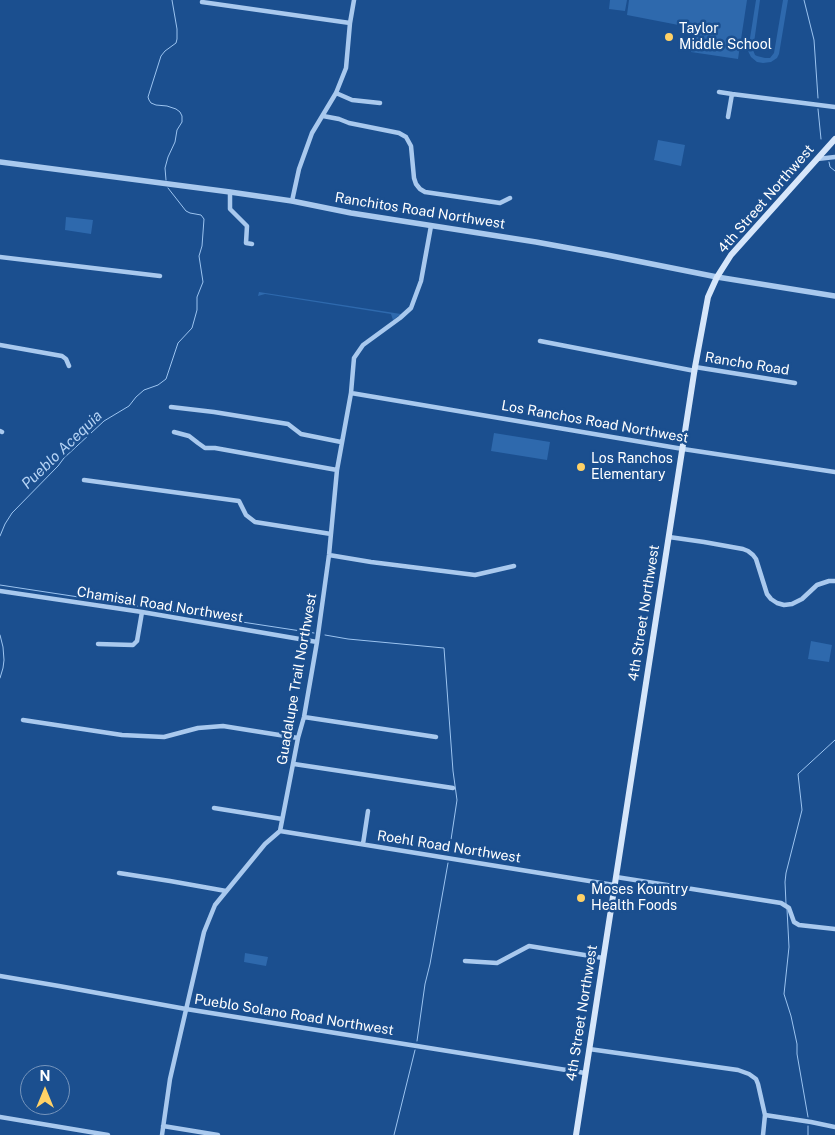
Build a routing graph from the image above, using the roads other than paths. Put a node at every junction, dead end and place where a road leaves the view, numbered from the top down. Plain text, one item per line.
1 (354, 0) edge
2 (202, 2) dead end
3 (350, 23) junction
4 (720, 92) dead end
5 (336, 93) junction
6 (732, 94) junction
7 (380, 103) dead end
8 (835, 107) edge
9 (323, 116) junction
10 (728, 117) dead end
11 (835, 139) edge
12 (835, 157) edge
13 (817, 159) junction
14 (0, 162) edge
15 (230, 192) junction
16 (510, 198) dead end
17 (292, 201) junction
18 (431, 226) junction
19 (252, 244) dead end
20 (0, 257) edge
21 (160, 276) dead end
22 (717, 277) junction
23 (835, 296) edge
24 (540, 341) dead end
25 (0, 345) edge
26 (69, 366) dead end
27 (695, 369) junction
28 (795, 384) dead end
29 (351, 393) junction
30 (171, 406) dead end
31 (174, 432) dead end
32 (341, 442) junction
33 (683, 449) junction
34 (336, 470) junction
35 (835, 472) edge
36 (84, 480) dead end
37 (331, 534) junction
38 (669, 537) junction
39 (329, 555) junction
40 (514, 566) dead end
41 (835, 580) edge
42 (0, 591) edge
43 (142, 612) junction
44 (317, 642) junction
45 (98, 644) dead end
46 (304, 717) junction
47 (23, 720) dead end
48 (436, 737) dead end
49 (298, 738) junction
50 (294, 764) junction
51 (452, 788) dead end
52 (214, 808) dead end
53 (368, 811) dead end
54 (282, 819) junction
55 (280, 831) junction
56 (363, 844) junction
57 (119, 873) dead end
58 (616, 877) junction
59 (614, 885) junction
60 (226, 891) junction
61 (835, 929) edge
62 (603, 958) junction
63 (465, 960) dead end
64 (0, 976) edge
65 (186, 1009) junction
66 (589, 1049) junction
67 (585, 1073) junction
68 (764, 1115) junction
69 (0, 1118) edge
70 (163, 1126) junction
71 (835, 1127) edge
72 (108, 1135) edge
73 (162, 1135) edge
74 (218, 1135) edge
75 (576, 1135) edge
76 (763, 1135) edge

1 - 3 street
2 - 3 street
3 - 5 street
4 - 6 street
5 - 7 street
5 - 9 street
6 - 8 street
6 - 10 street
9 - 16 street
9 - 17 street
11 - 13 main road, 4th Street Northwest
12 - 13 street
13 - 22 main road, 4th Street Northwest
14 - 15 street, Ranchitos Road Northwest
15 - 17 street, Ranchitos Road Northwest
15 - 19 street
17 - 18 street, Ranchitos Road Northwest
18 - 22 street, Ranchitos Road Northwest
18 - 29 street, Guadalupe Trail Northwest
20 - 21 street
22 - 23 street, Ranchitos Road Northwest
22 - 27 main road, 4th Street Northwest
24 - 27 street, Rancho Road
25 - 26 street
27 - 28 street, Rancho Road
27 - 33 main road, 4th Street Northwest
29 - 32 street, Guadalupe Trail Northwest
29 - 33 street, Los Ranchos Road Northwest
30 - 32 street
31 - 34 street
32 - 34 street, Guadalupe Trail Northwest
33 - 35 street, Los Ranchos Road Northwest
33 - 38 main road, 4th Street Northwest
34 - 37 street, Guadalupe Trail Northwest
36 - 37 street
37 - 39 street, Guadalupe Trail Northwest
38 - 41 street
38 - 58 main road, 4th Street Northwest
39 - 40 street
39 - 44 street, Guadalupe Trail Northwest
42 - 43 street, Chamisal Road Northwest
43 - 44 street, Chamisal Road Northwest
43 - 45 street
44 - 46 street, Guadalupe Trail Northwest
46 - 48 street
46 - 49 street, Guadalupe Trail Northwest
47 - 49 street
49 - 50 street, Guadalupe Trail Northwest
50 - 51 street
50 - 54 street, Guadalupe Trail Northwest
52 - 54 street
53 - 56 street
54 - 55 street, Guadalupe Trail Northwest
55 - 56 street, Roehl Road Northwest
55 - 60 street
56 - 59 street, Roehl Road Northwest
57 - 60 street
58 - 59 main road, 4th Street Northwest
58 - 61 street
59 - 62 main road, 4th Street Northwest
60 - 65 street
62 - 63 street
62 - 66 main road, 4th Street Northwest
64 - 65 street, Pueblo Solano Road Northwest
65 - 67 street, Pueblo Solano Road Northwest
65 - 70 street
66 - 67 main road, 4th Street Northwest
66 - 68 street
67 - 75 main road, 4th Street Northwest
68 - 71 street
68 - 76 street
69 - 72 street
70 - 73 street
70 - 74 street

